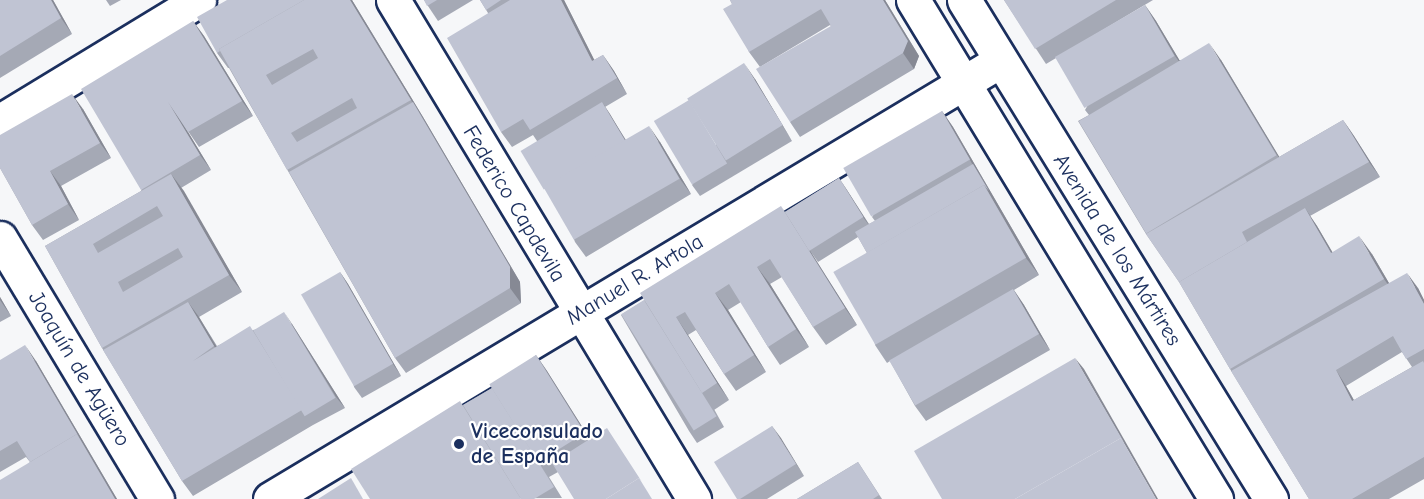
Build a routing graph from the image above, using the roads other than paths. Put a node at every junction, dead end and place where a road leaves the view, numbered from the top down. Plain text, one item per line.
1 (199, 0) edge
2 (393, 0) edge
3 (913, 0) edge
4 (964, 0) edge
5 (1000, 61) junction
6 (963, 83) junction
7 (0, 121) edge
8 (0, 238) edge
9 (579, 314) junction
10 (157, 499) edge
11 (270, 499) edge
12 (694, 499) edge
13 (1216, 499) edge
14 (1270, 499) edge

1 - 7 street
2 - 9 street, Federico Capdevila
3 - 6 street, Avenida de los Mártires
4 - 5 street, Avenida de los Mártires
5 - 6 street, Manuel R. Artola
5 - 14 street, Avenida de los Mártires
6 - 9 street, Manuel R. Artola
6 - 13 street, Avenida de los Mártires
8 - 10 street, Joaquín de Agüero
9 - 11 street, Manuel R. Artola
9 - 12 street, Federico Capdevila

